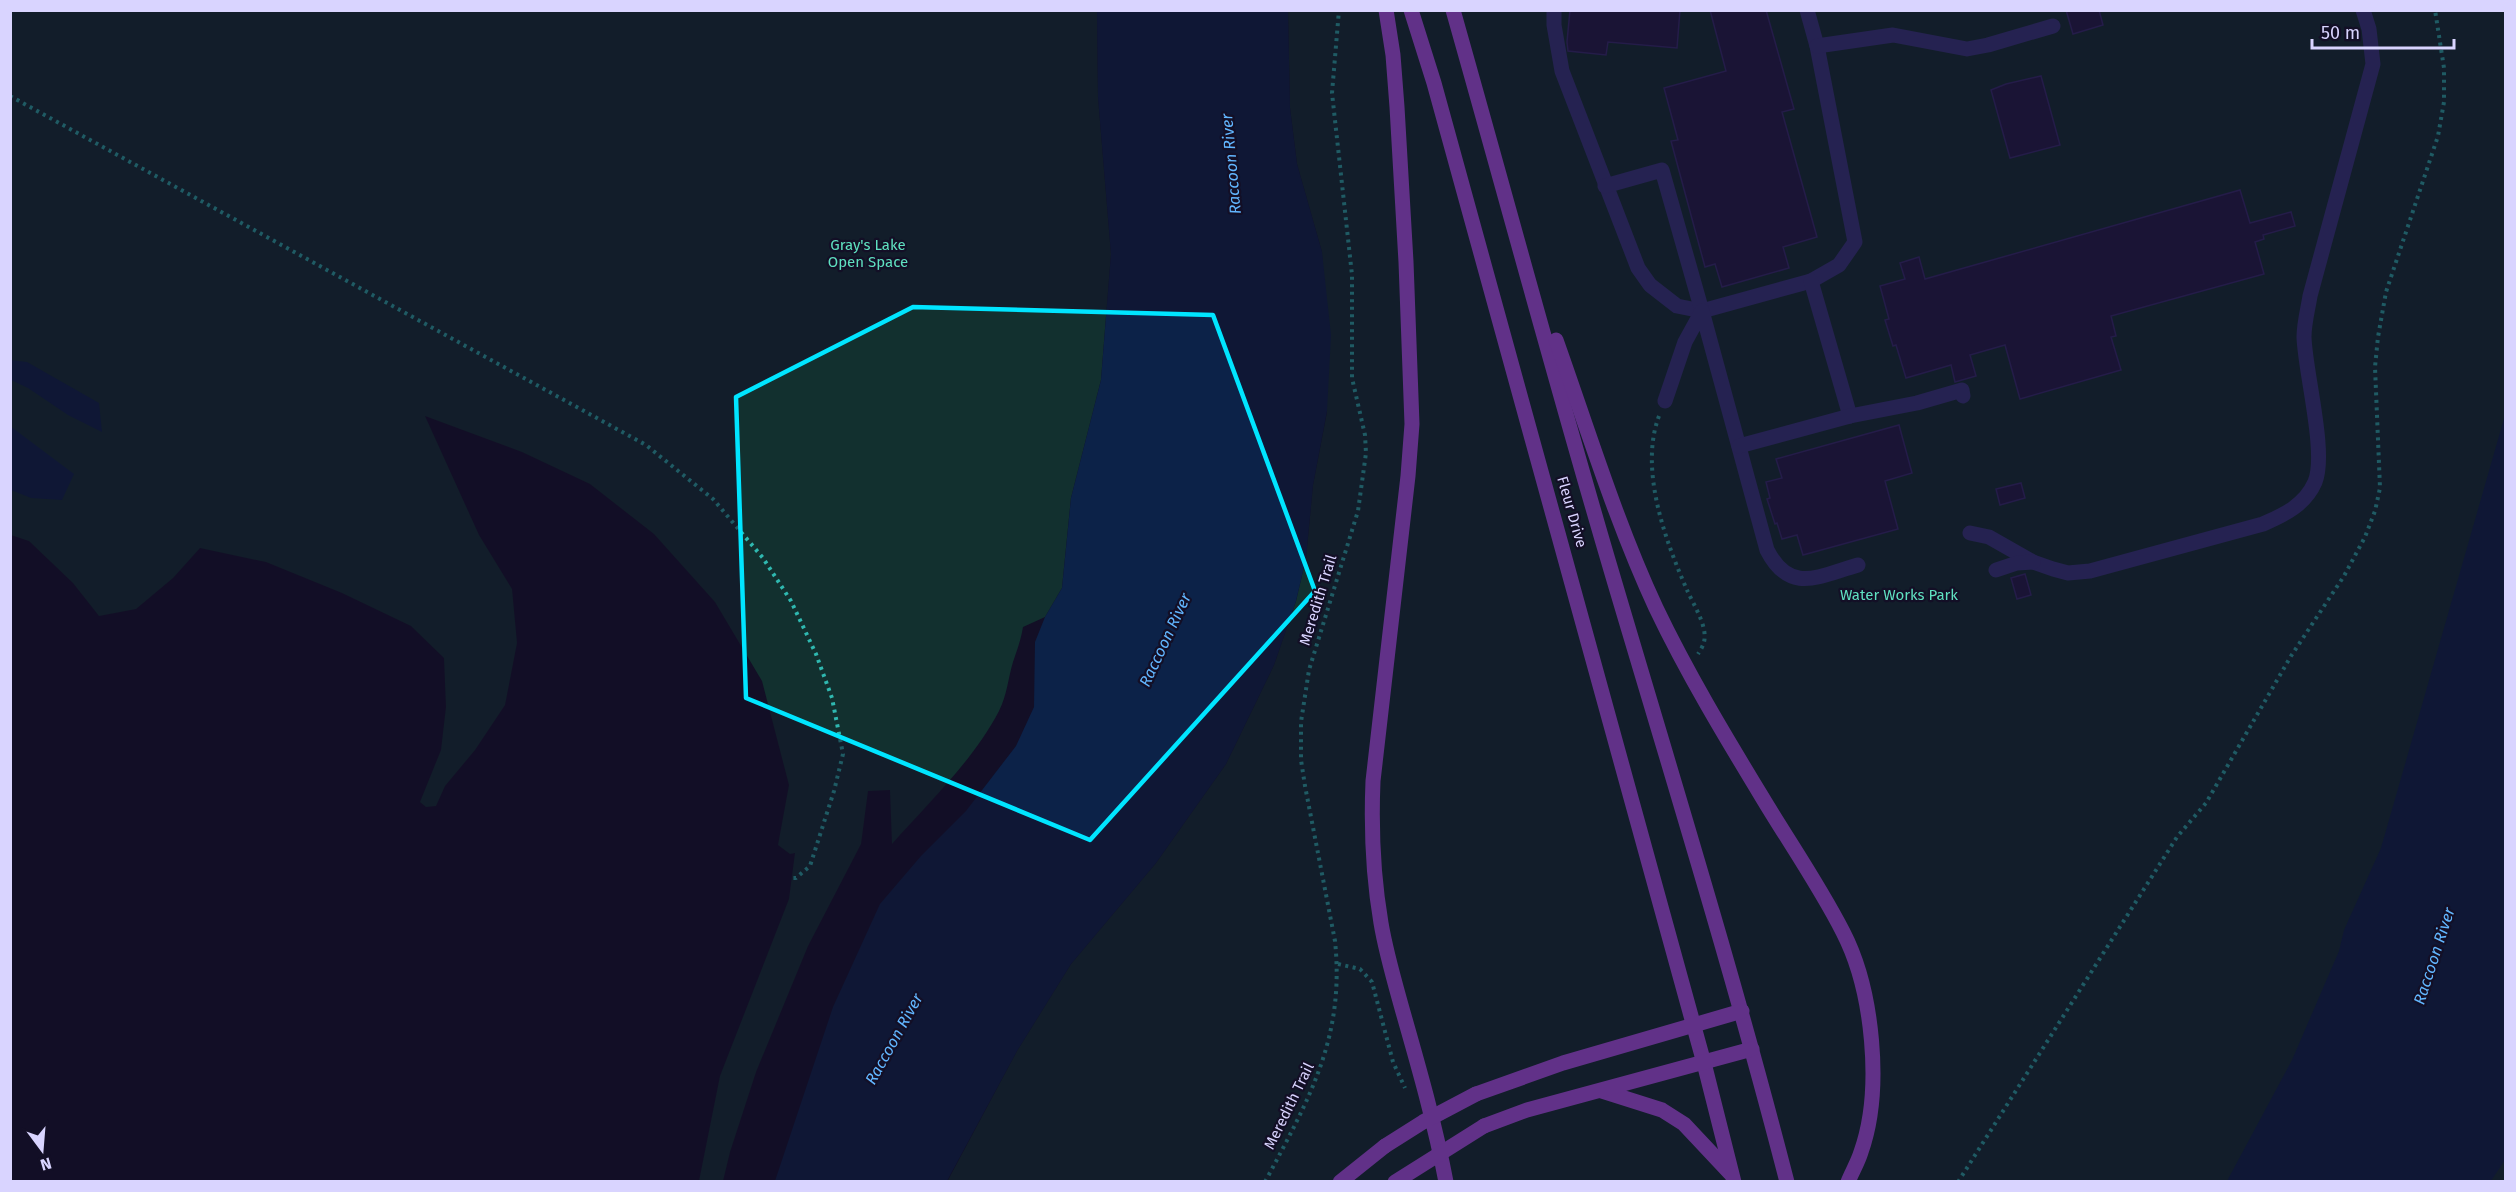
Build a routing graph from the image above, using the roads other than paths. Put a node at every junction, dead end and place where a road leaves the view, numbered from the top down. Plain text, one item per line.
1 (1386, 10) edge
2 (1411, 10) edge
3 (1453, 10) edge
4 (1554, 10) edge
5 (1807, 10) edge
6 (2363, 10) edge
7 (2053, 26) dead end
8 (1817, 46) junction
9 (1605, 186) junction
10 (1511, 217) junction
11 (1811, 281) junction
12 (1702, 312) junction
13 (1963, 396) dead end
14 (1665, 401) road end
15 (1850, 416) junction
16 (1739, 446) junction
17 (1970, 533) dead end
18 (2033, 562) junction
19 (1858, 565) dead end
20 (1996, 570) dead end
21 (1742, 1011) junction
22 (1694, 1024) junction
23 (1752, 1049) junction
24 (1704, 1063) junction
25 (1602, 1090) junction
26 (1733, 1179) edge
27 (1340, 1182) edge
28 (1395, 1182) edge
29 (1446, 1182) edge
30 (1786, 1182) edge
31 (1848, 1182) edge

1 - 29 main road
2 - 22 main road, Fleur Drive
3 - 10 main road, Fleur Drive
4 - 9 lane
5 - 8 lane
6 - 18 lane
7 - 8 lane
8 - 11 lane
9 - 12 lane
9 - 12 lane
10 - 21 main road, Fleur Drive
10 - 31 main road
11 - 12 lane
11 - 15 lane
12 - 14 lane
12 - 16 lane
13 - 15 lane
15 - 16 lane
16 - 19 lane
17 - 18 lane
18 - 20 lane
21 - 22 main road
21 - 23 main road, Fleur Drive
22 - 24 main road, Fleur Drive
22 - 27 main road, bridge
23 - 24 main road
23 - 30 main road, Fleur Drive
24 - 25 main road
24 - 26 main road, Fleur Drive
25 - 26 main road
25 - 28 main road, bridge

